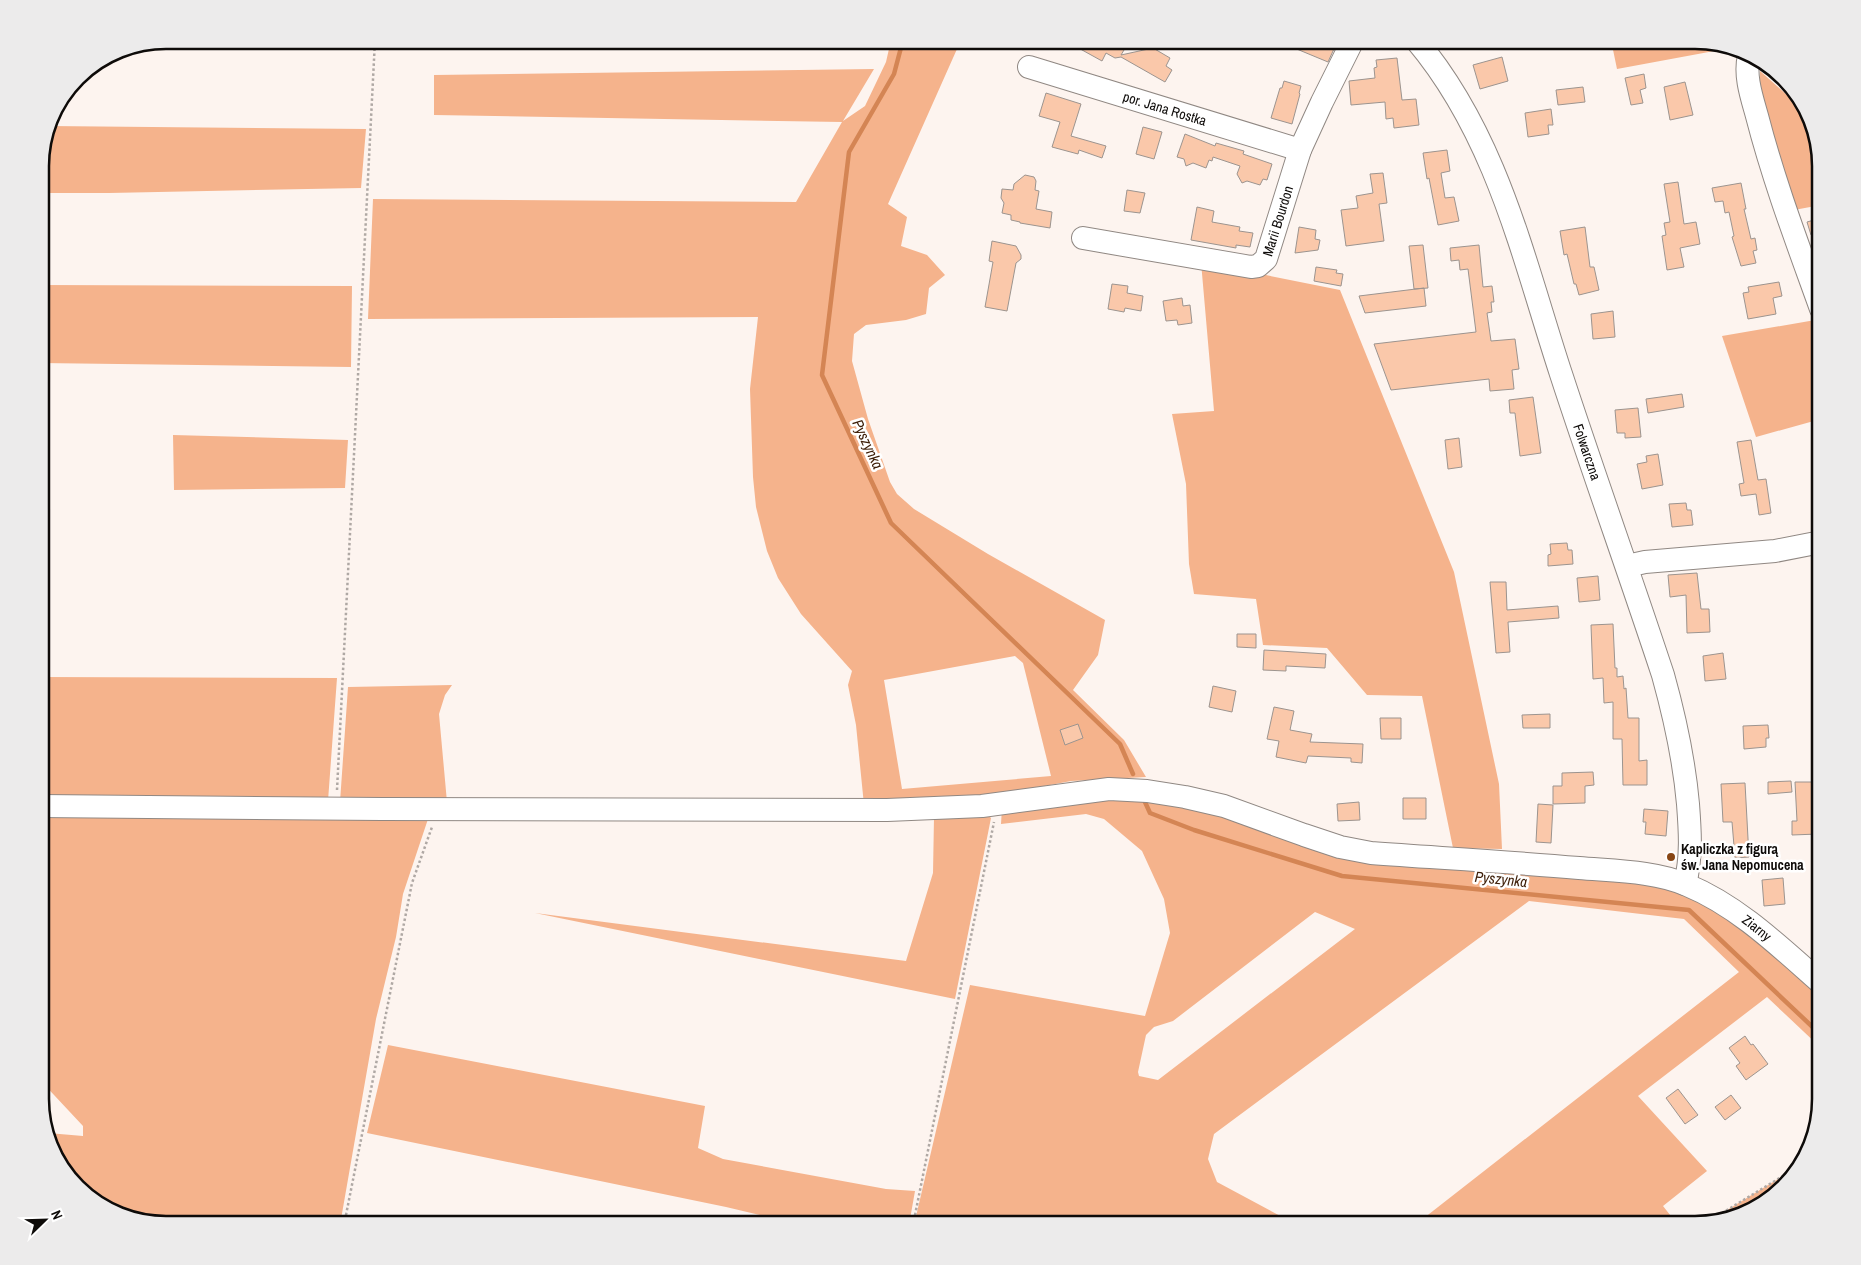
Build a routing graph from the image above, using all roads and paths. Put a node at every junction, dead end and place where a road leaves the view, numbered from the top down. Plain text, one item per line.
1 (375, 49) edge
2 (1349, 49) edge
3 (1423, 49) edge
4 (1752, 64) edge
5 (1029, 67) dead end
6 (1300, 150) junction
7 (1083, 238) dead end
8 (1812, 284) edge
9 (1812, 544) edge
10 (1627, 566) junction
11 (996, 804) junction
12 (49, 806) edge
13 (336, 809) junction
14 (439, 809) junction
15 (1685, 884) junction
16 (1812, 975) edge
17 (1783, 1176) edge
18 (1724, 1212) edge
19 (346, 1216) edge
20 (915, 1216) edge

1 - 13 path
2 - 6 street, Marii Bourdon
3 - 10 street, Folwarczna
4 - 8 street
5 - 6 street, por. Jana Rostka
6 - 7 street, Marii Bourdon
9 - 10 street
10 - 15 street, Folwarczna
11 - 14 street, Ziarny
11 - 15 street, Ziarny
11 - 20 path
12 - 13 street, Ziarny
13 - 14 street, Ziarny
14 - 19 path
15 - 16 street, Ziarny
17 - 18 path

